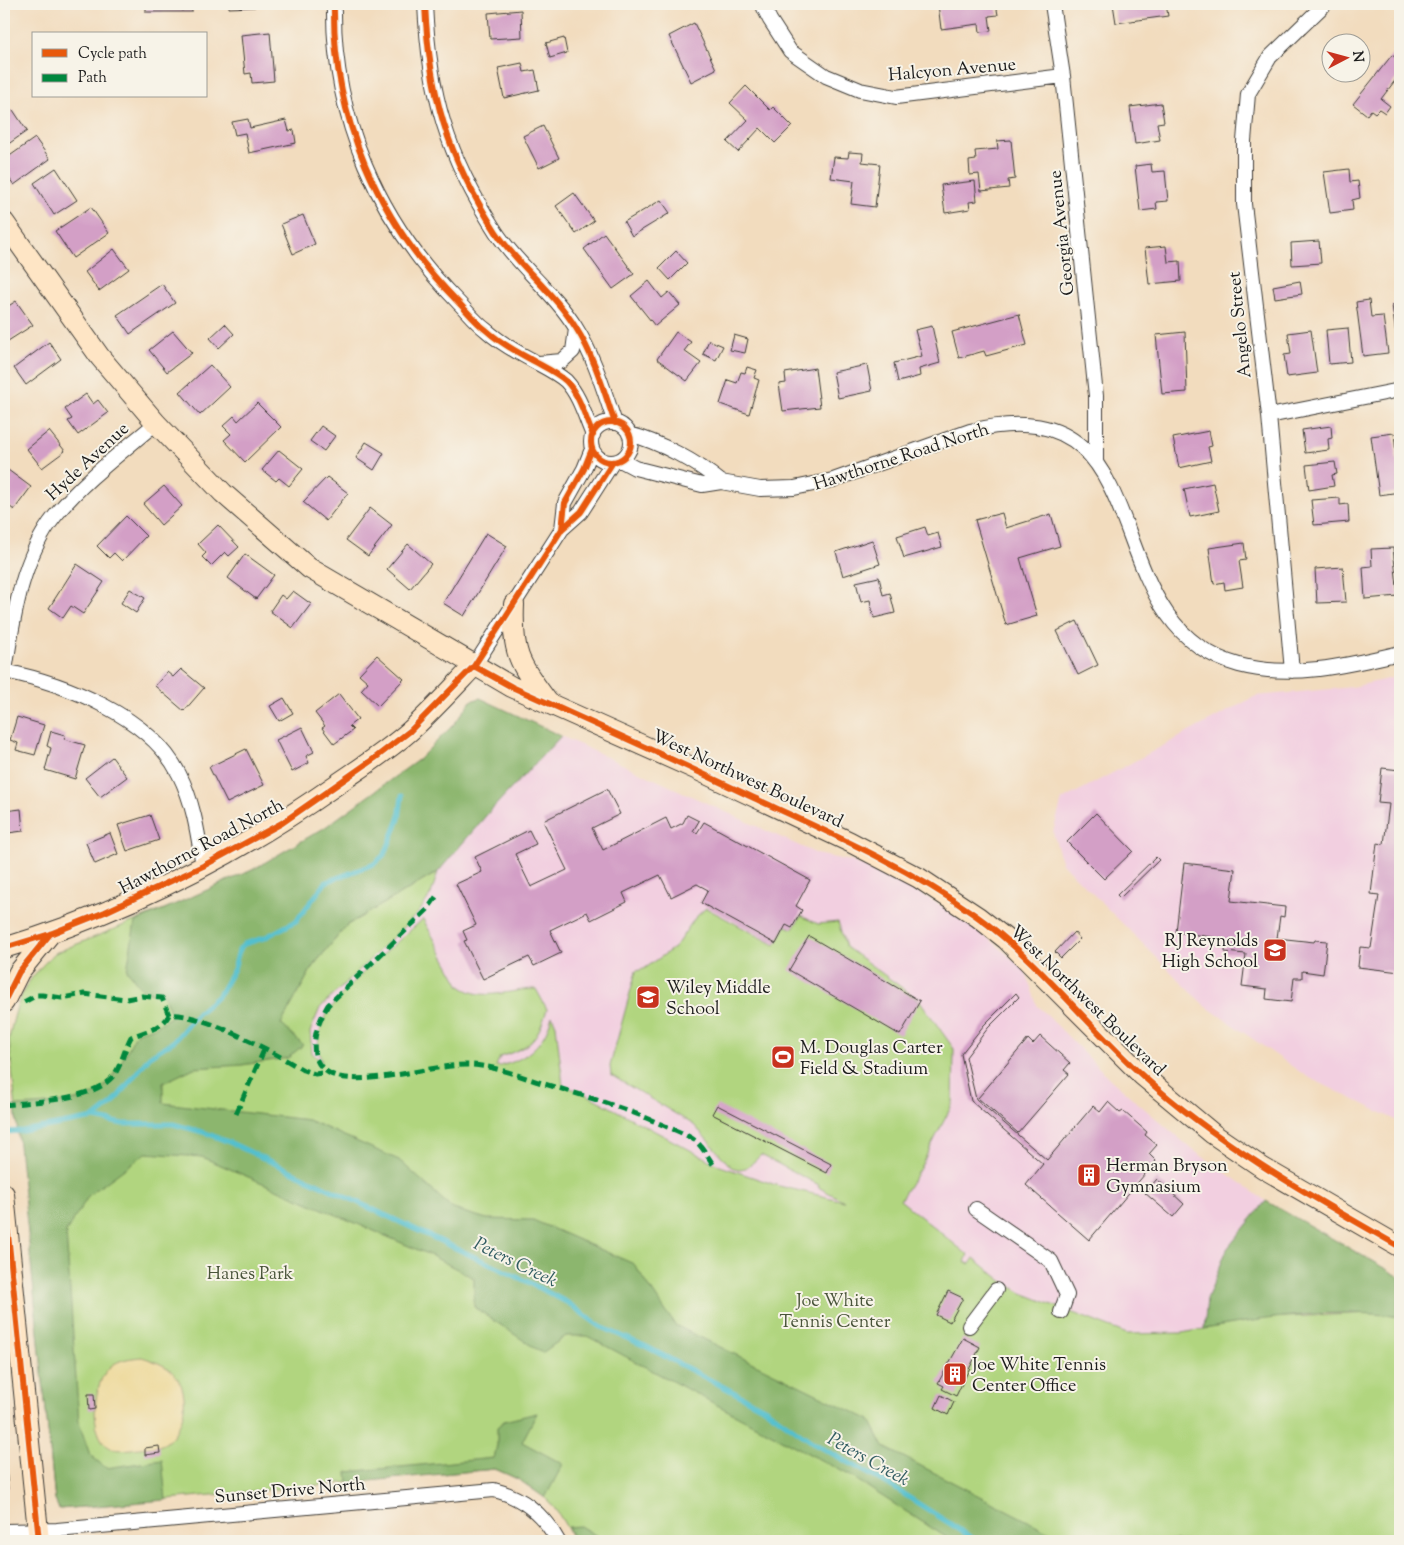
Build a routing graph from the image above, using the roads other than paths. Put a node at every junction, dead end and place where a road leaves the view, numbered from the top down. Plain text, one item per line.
1 (334, 4) edge
2 (425, 4) edge
3 (762, 4) edge
4 (1052, 4) edge
5 (1325, 4) edge
6 (1063, 76) junction
7 (4, 222) edge
8 (576, 328) junction
9 (538, 364) junction
10 (1400, 390) edge
11 (1268, 416) junction
12 (156, 423) junction
13 (615, 423) junction
14 (629, 434) junction
15 (592, 442) junction
16 (1096, 460) junction
17 (616, 461) junction
18 (722, 482) junction
19 (562, 529) junction
20 (514, 604) junction
21 (1400, 653) edge
22 (474, 666) junction
23 (1292, 670) junction
24 (4, 671) edge
25 (548, 703) junction
26 (203, 866) junction
27 (50, 934) junction
28 (4, 948) edge
29 (4, 1002) edge
30 (4, 1194) edge
31 (976, 1209) dead end
32 (1400, 1247) edge
33 (996, 1290) dead end
34 (1061, 1312) dead end
35 (969, 1326) dead end
36 (4, 1530) edge
37 (39, 1536) edge
38 (558, 1541) edge

1 - 9 street
2 - 8 street
3 - 6 street, Halcyon Avenue
4 - 6 street, Georgia Avenue
5 - 11 street, Angelo Street
6 - 16 street, Georgia Avenue
7 - 12 main road, West Northwest Boulevard
8 - 9 street
8 - 13 street
9 - 15 street
10 - 11 street
11 - 23 street, Angelo Street
12 - 22 main road, West Northwest Boulevard
12 - 24 street, Hyde Avenue
13 - 14 street
13 - 15 street
14 - 17 street
14 - 18 street, Hawthorne Road North
15 - 17 street
15 - 19 street, Hawthorne Road North
16 - 18 street, Hawthorne Road North
16 - 23 street, Hawthorne Road North
17 - 18 street, Hawthorne Road North
17 - 19 street, Hawthorne Road North
19 - 20 street, Hawthorne Road North
20 - 22 street, Hawthorne Road North
20 - 25 main road
21 - 23 street, Hawthorne Road North
22 - 25 main road, West Northwest Boulevard
22 - 26 main road, Hawthorne Road North
24 - 26 street
25 - 32 main road, West Northwest Boulevard
26 - 27 main road, Hawthorne Road North
27 - 28 main road, Hawthorne Road North
27 - 29 main road
30 - 37 main road
31 - 34 street
33 - 35 street
36 - 37 street, Sunset Drive North
37 - 38 street, Sunset Drive North

